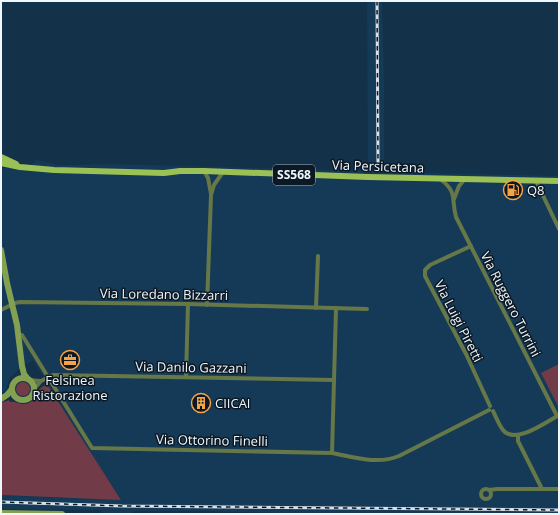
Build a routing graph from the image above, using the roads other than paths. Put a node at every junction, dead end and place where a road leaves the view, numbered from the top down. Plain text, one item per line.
1 (1, 157) edge
2 (1, 163) edge
3 (29, 168) junction
4 (204, 172) junction
5 (223, 172) junction
6 (440, 179) junction
7 (465, 179) junction
8 (536, 181) junction
9 (559, 181) edge
10 (211, 195) junction
11 (454, 199) junction
12 (559, 229) edge
13 (471, 246) junction
14 (1, 250) edge
15 (318, 256) dead end
16 (1, 264) edge
17 (7, 284) junction
18 (188, 304) junction
19 (12, 305) junction
20 (207, 305) junction
21 (316, 308) junction
22 (336, 308) junction
23 (367, 309) dead end
24 (1, 310) edge
25 (22, 335) dead end
26 (22, 366) junction
27 (49, 376) junction
28 (186, 377) junction
29 (29, 379) junction
30 (16, 380) junction
31 (334, 380) junction
32 (41, 381) junction
33 (12, 389) junction
34 (34, 389) junction
35 (3, 398) edge
36 (18, 399) junction
37 (489, 408) junction
38 (496, 416) junction
39 (558, 416) edge
40 (518, 436) junction
41 (332, 453) junction
42 (542, 489) junction
43 (559, 489) edge
44 (489, 490) dead end
45 (1, 513) edge
46 (62, 514) edge

1 - 3 main road, Via Persicetana / SS568
2 - 3 main road, Via Persicetana / SS568
3 - 4 main road, Via Persicetana / SS568
4 - 5 main road, Via Persicetana / SS568
4 - 10 street
5 - 6 main road, Via Persicetana / SS568
5 - 10 street
6 - 7 main road, Via Persicetana / SS568
6 - 11 street, Via Ruggero Turrini
7 - 8 main road, Via Persicetana / SS568
7 - 11 street
8 - 9 main road, Via Persicetana / SS568
8 - 12 street
10 - 20 street
11 - 13 street, Via Ruggero Turrini
13 - 37 street, Via Luigi Piretti
13 - 39 street, Via Ruggero Turrini
14 - 17 street
15 - 21 street
16 - 17 street
17 - 19 street
18 - 19 street, Via Loredano Bizzarri
18 - 20 street, Via Loredano Bizzarri
18 - 28 street
19 - 24 street, Via Loredano Bizzarri
19 - 26 street
20 - 21 street, Via Loredano Bizzarri
21 - 22 street, Via Loredano Bizzarri
22 - 23 street, Via Loredano Bizzarri
22 - 31 street
25 - 27 street
26 - 29 street
26 - 30 street
27 - 28 street, Via Danilo Gazzani
27 - 32 street
27 - 41 street, Via Ottorino Finelli
28 - 31 street, Via Danilo Gazzani
29 - 30 street
29 - 32 street
29 - 34 street
30 - 33 street
31 - 41 street
32 - 34 street
33 - 35 street
33 - 36 street
34 - 36 street
35 - 36 street
37 - 38 street, Via Luigi Piretti
37 - 38 street
37 - 41 street, Via Ottorino Finelli
38 - 40 street, Via Luigi Piretti
39 - 40 street
40 - 42 street
42 - 43 street
42 - 44 street
45 - 46 street

